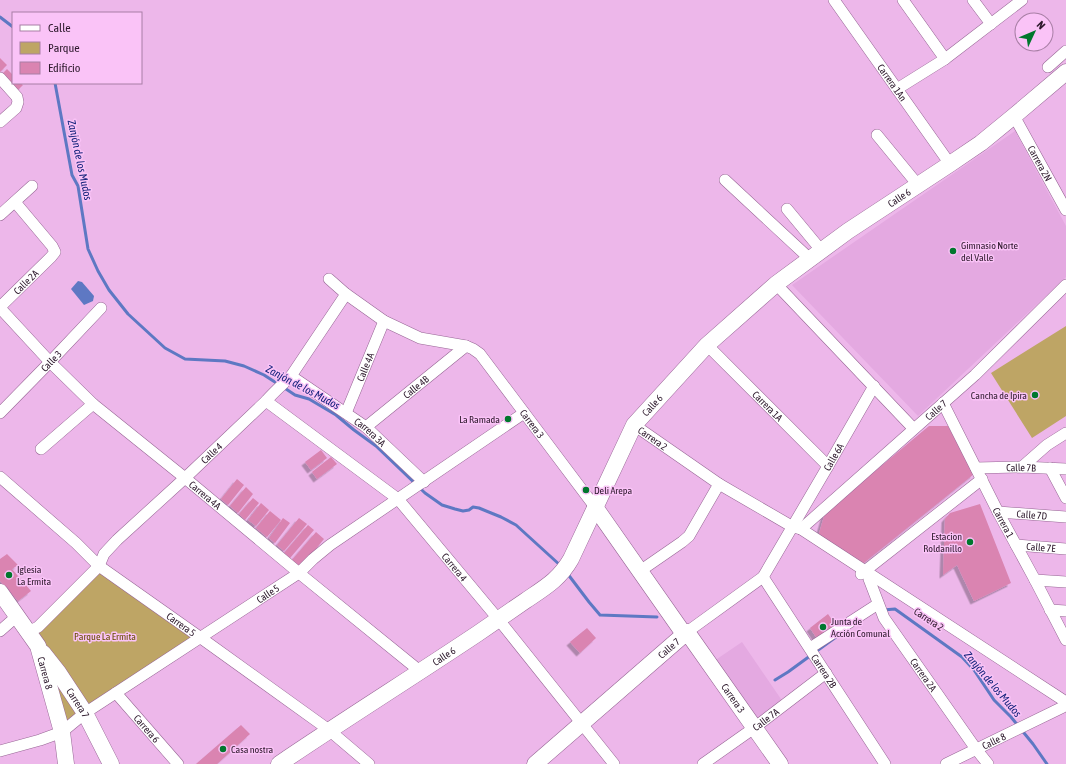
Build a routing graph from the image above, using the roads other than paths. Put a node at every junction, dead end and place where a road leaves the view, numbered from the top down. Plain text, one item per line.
1 (834, 0) edge
2 (903, 0) edge
3 (974, 0) edge
4 (1022, 0) edge
5 (991, 24) junction
6 (1066, 51) edge
7 (945, 59) junction
8 (1048, 67) dead end
9 (1065, 74) edge
10 (0, 78) edge
11 (897, 89) junction
12 (1014, 116) junction
13 (0, 122) edge
14 (876, 135) dead end
15 (950, 164) junction
16 (725, 180) dead end
17 (918, 185) junction
18 (32, 186) dead end
19 (15, 202) junction
20 (786, 209) dead end
21 (1066, 210) edge
22 (0, 215) edge
23 (815, 254) junction
24 (329, 279) dead end
25 (776, 284) junction
26 (1066, 285) edge
27 (346, 294) junction
28 (0, 308) edge
29 (101, 308) dead end
30 (384, 321) junction
31 (707, 345) junction
32 (466, 346) junction
33 (50, 362) junction
34 (289, 378) junction
35 (874, 386) junction
36 (266, 401) junction
37 (943, 403) junction
38 (93, 404) junction
39 (0, 412) edge
40 (346, 413) junction
41 (524, 413) junction
42 (634, 425) junction
43 (366, 427) junction
44 (913, 428) junction
45 (1066, 433) edge
46 (41, 449) dead end
47 (828, 466) junction
48 (1022, 467) junction
49 (976, 468) junction
50 (1050, 468) junction
51 (1066, 469) edge
52 (0, 477) edge
53 (185, 478) junction
54 (982, 479) junction
55 (719, 484) junction
56 (419, 485) junction
57 (1066, 498) edge
58 (398, 499) junction
59 (595, 507) junction
60 (998, 512) junction
61 (1066, 517) edge
62 (797, 528) junction
63 (1016, 545) junction
64 (1066, 549) edge
65 (99, 566) junction
66 (640, 571) junction
67 (300, 573) junction
68 (865, 575) junction
69 (763, 577) junction
70 (1035, 580) junction
71 (1066, 582) edge
72 (0, 592) edge
73 (881, 610) junction
74 (1050, 610) junction
75 (1066, 612) edge
76 (17, 616) junction
77 (499, 620) junction
78 (0, 631) edge
79 (28, 632) junction
80 (684, 634) junction
81 (202, 638) junction
82 (1066, 640) edge
83 (38, 646) junction
84 (812, 650) junction
85 (421, 672) junction
86 (826, 673) junction
87 (116, 693) junction
88 (1065, 705) edge
89 (85, 713) junction
90 (582, 724) junction
91 (329, 730) junction
92 (751, 730) junction
93 (62, 732) junction
94 (976, 749) junction
95 (0, 751) edge
96 (66, 764) edge
97 (111, 764) edge
98 (178, 764) edge
99 (279, 764) edge
100 (368, 764) edge
101 (535, 764) edge
102 (614, 764) edge
103 (703, 764) edge
104 (771, 764) edge
105 (780, 764) edge
106 (886, 764) edge
107 (946, 764) edge
108 (988, 764) edge

1 - 11 street, Carrera 1An
2 - 7 street
3 - 5 street
4 - 5 street
5 - 7 street
6 - 8 street
7 - 11 street
9 - 12 street, Calle 6
10 - 13 street
11 - 15 street, Carrera 1An
12 - 15 street, Calle 6
12 - 21 street, Carrera 2N
14 - 17 street
15 - 17 street, Calle 6
16 - 23 street
17 - 23 street, Calle 6
18 - 19 street
19 - 22 street
19 - 28 street, Calle 2A
20 - 23 street
23 - 25 street, Calle 6
24 - 27 street, Carrera 3
25 - 31 street, Calle 6
25 - 35 street
26 - 37 street, Calle 7
27 - 30 street, Carrera 3
27 - 34 street, Calle 4
28 - 33 street, Carrera 4A
29 - 33 street, Calle 3
30 - 32 street, Carrera 3
30 - 40 street, Calle 4A
31 - 42 street, Calle 6
31 - 47 street, Carrera 1A
32 - 41 street, Carrera 3
32 - 43 street, Calle 4B
33 - 38 street, Carrera 4A
33 - 39 street, Calle 3
34 - 36 street, Calle 4
34 - 40 street, Carrera 3A
35 - 44 street
35 - 47 street, Calle 6A
36 - 53 street, Calle 4
36 - 58 street, Carrera 4
37 - 44 street, Calle 7
37 - 49 street, Carrera 1
38 - 46 street
38 - 53 street, Carrera 4A
40 - 43 street, Carrera 3A
41 - 56 street, Calle 5
41 - 59 street, Carrera 3
42 - 55 street, Carrera 2
42 - 59 street, Calle 6
43 - 56 street, Carrera 3A
44 - 62 street, Calle 7
45 - 48 street
47 - 62 street, Calle 6A
48 - 49 street, Calle 7B
48 - 50 street, Calle 7B
49 - 54 street, Carrera 1
50 - 51 street, Calle 7B
50 - 57 street
52 - 65 street, Carrera 5
53 - 65 street, Calle 4
53 - 67 street, Carrera 4A
54 - 60 street, Carrera 1
54 - 68 street
55 - 62 street, Carrera 2
55 - 66 street
56 - 58 street, Calle 5
58 - 67 street, Calle 5
58 - 77 street, Carrera 4
59 - 66 street, Carrera 3
59 - 77 street, Calle 6
60 - 61 street, Calle 7D
60 - 63 street, Carrera 1
62 - 68 street, Carrera 2
62 - 69 street, Calle 7
63 - 64 street, Calle 7E
63 - 70 street, Carrera 1
65 - 79 street, Calle 4
65 - 81 street, Carrera 5
66 - 80 street, Carrera 3
67 - 81 street, Calle 5
67 - 85 street, Carrera 4A
68 - 73 street, Carrera 2A
68 - 88 street, Carrera 2
69 - 80 street, Calle 7
69 - 84 street, Carrera 2B
70 - 71 street
70 - 74 street, Carrera 1
72 - 76 street, Carrera 8
73 - 84 street
73 - 94 street, Carrera 2A
74 - 75 street
74 - 82 street, Carrera 1
76 - 78 street
76 - 79 street, Carrera 8
77 - 85 street, Calle 6
77 - 90 street, Carrera 4
79 - 83 street, Carrera 8
80 - 90 street, Calle 7
80 - 92 street, Carrera 3
81 - 87 street, Calle 5
81 - 91 street, Carrera 5
83 - 89 street, Carrera 7
83 - 93 street, Carrera 8
84 - 86 street, Carrera 2B
85 - 91 street, Calle 6
86 - 92 street, Calle 7A
86 - 106 street, Carrera 2B
87 - 89 street, Calle 5
87 - 98 street, Carrera 6
88 - 94 street, Calle 8
89 - 93 street, Calle 5
89 - 97 street, Carrera 7
90 - 101 street, Calle 7
90 - 102 street, Carrera 4
91 - 99 street, Calle 6
91 - 100 street, Carrera 5
92 - 103 street, Calle 7A
92 - 104 street, Carrera 3
92 - 105 street, Carrera 3
93 - 95 street, Calle 5
93 - 96 street, Carrera 8
94 - 107 street, Calle 8
94 - 108 street, Carrera 2A

